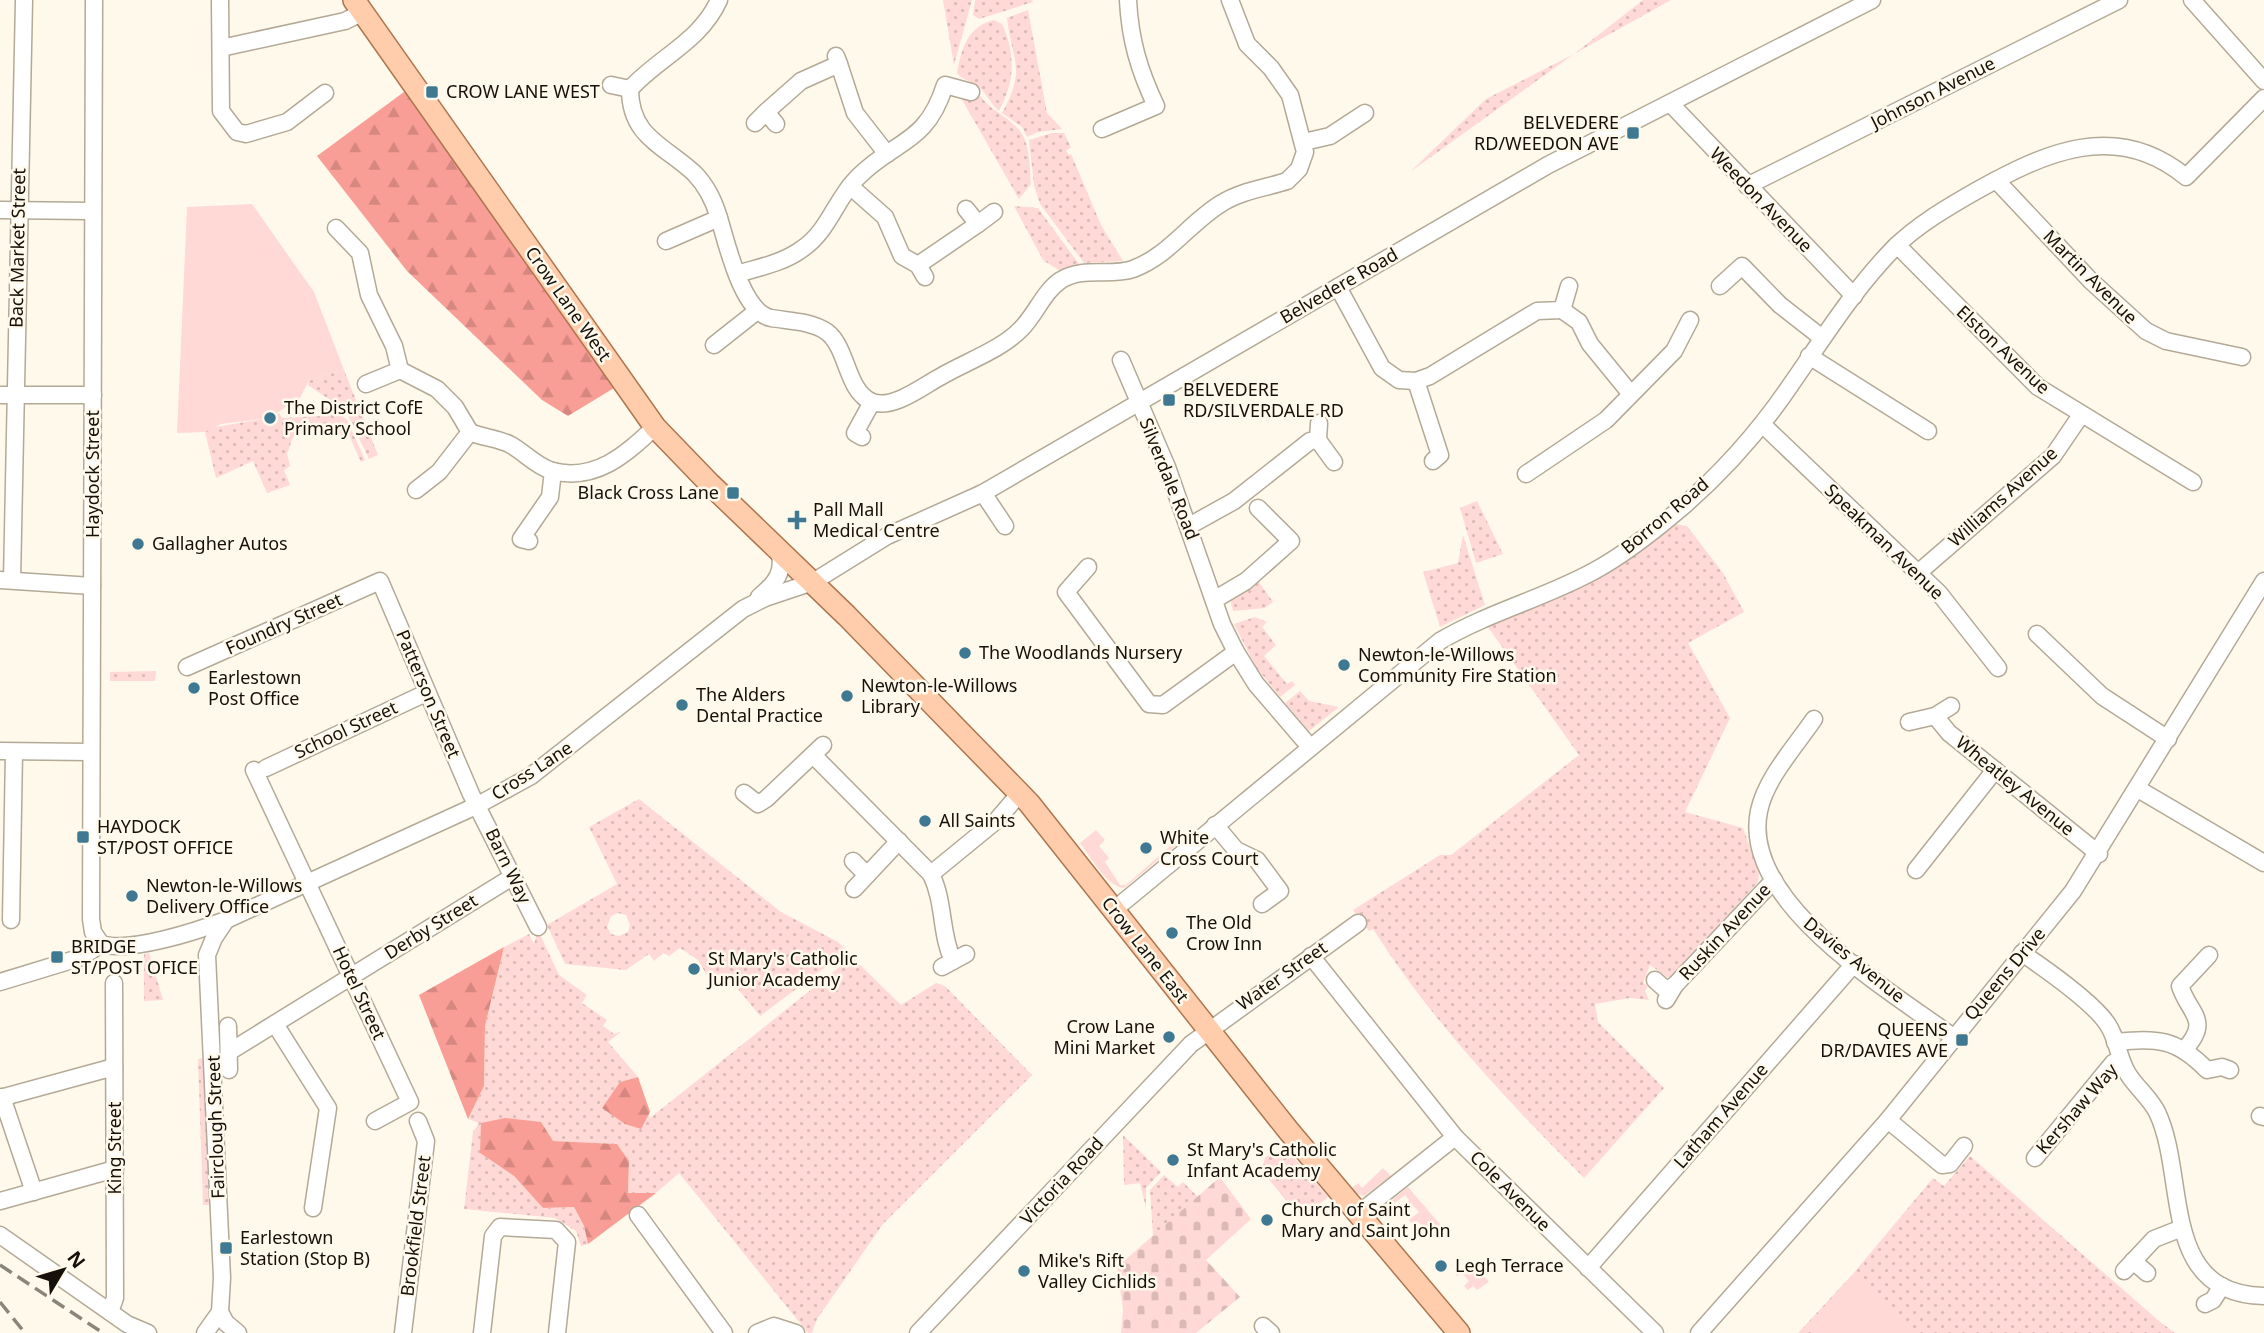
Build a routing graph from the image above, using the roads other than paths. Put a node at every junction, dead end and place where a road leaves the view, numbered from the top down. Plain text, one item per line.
1 (24, 0) edge
2 (94, 0) edge
3 (220, 0) edge
4 (719, 0) edge
5 (1128, 0) edge
6 (1230, 0) edge
7 (1872, 0) edge
8 (2119, 0) edge
9 (2192, 0) edge
10 (359, 6) edge
11 (221, 48) junction
12 (2264, 81) edge
13 (611, 85) dead end
14 (630, 89) junction
15 (971, 92) dead end
16 (325, 93) dead end
17 (2264, 98) edge
18 (1670, 103) junction
19 (1365, 113) dead end
20 (766, 120) dead end
21 (1102, 129) dead end
22 (1304, 142) junction
23 (887, 155) junction
24 (1996, 180) junction
25 (850, 186) junction
26 (1747, 186) junction
27 (967, 209) dead end
28 (0, 210) edge
29 (19, 211) junction
30 (91, 211) junction
31 (994, 212) dead end
32 (719, 218) junction
33 (978, 224) junction
34 (334, 226) dead end
35 (666, 242) dead end
36 (1897, 245) junction
37 (737, 274) junction
38 (1569, 286) dead end
39 (1720, 286) dead end
40 (1338, 287) junction
41 (1854, 296) junction
42 (1562, 310) junction
43 (757, 311) junction
44 (1690, 320) dead end
45 (1821, 337) junction
46 (715, 345) dead end
47 (1809, 356) junction
48 (2242, 357) dead end
49 (1121, 360) dead end
50 (400, 370) junction
51 (1416, 381) junction
52 (366, 384) dead end
53 (1630, 393) junction
54 (8, 395) edge
55 (93, 395) junction
56 (872, 402) junction
57 (1139, 403) junction
58 (2081, 415) junction
59 (1319, 423) dead end
60 (1762, 424) junction
61 (655, 427) junction
62 (1928, 431) dead end
63 (470, 432) junction
64 (853, 432) dead end
65 (1318, 440) junction
66 (1440, 456) dead end
67 (1334, 462) dead end
68 (553, 471) junction
69 (1526, 475) dead end
70 (2193, 482) dead end
71 (416, 490) dead end
72 (984, 493) junction
73 (1258, 508) dead end
74 (1005, 526) dead end
75 (1189, 526) junction
76 (522, 541) dead end
77 (779, 550) junction
78 (1088, 567) dead end
79 (1918, 573) junction
80 (6, 580) edge
81 (380, 581) joint
82 (2264, 581) edge
83 (813, 582) junction
84 (92, 586) junction
85 (1214, 600) junction
86 (743, 609) junction
87 (2037, 634) dead end
88 (1236, 652) junction
89 (187, 667) dead end
90 (1998, 668) dead end
91 (426, 693) junction
92 (1951, 706) dead end
93 (1935, 716) junction
94 (1814, 719) dead end
95 (1909, 722) dead end
96 (2168, 739) junction
97 (1310, 747) junction
98 (16, 749) edge
99 (92, 752) junction
100 (260, 769) joint
101 (1995, 770) junction
102 (2138, 789) junction
103 (744, 793) dead end
104 (1020, 793) junction
105 (478, 805) junction
106 (1215, 825) junction
107 (899, 841) junction
108 (2099, 854) junction
109 (853, 862) dead end
110 (2264, 863) edge
111 (1916, 870) dead end
112 (931, 874) junction
113 (867, 875) junction
114 (512, 877) junction
115 (1774, 880) junction
116 (307, 883) junction
117 (6, 888) edge
118 (854, 889) dead end
119 (1262, 904) dead end
120 (1115, 909) junction
121 (11, 920) dead end
122 (226, 920) junction
123 (1358, 923) dead end
124 (538, 927) dead end
125 (173, 936) junction
126 (101, 944) junction
127 (2022, 953) junction
128 (207, 955) junction
129 (2209, 955) dead end
130 (1311, 956) junction
131 (954, 961) dead end
132 (1854, 964) junction
133 (351, 977) junction
134 (1655, 980) dead end
135 (0, 982) edge
136 (114, 983) dead end
137 (1675, 985) junction
138 (1666, 1000) dead end
139 (275, 1024) junction
140 (228, 1026) dead end
141 (1207, 1030) junction
142 (1953, 1037) junction
143 (2115, 1042) junction
144 (2185, 1050) junction
145 (229, 1052) junction
146 (2120, 1059) junction
147 (114, 1067) junction
148 (229, 1070) dead end
149 (2230, 1070) dead end
150 (1, 1097) edge
151 (414, 1112) junction
152 (1888, 1120) junction
153 (375, 1121) dead end
154 (1455, 1138) junction
155 (1964, 1146) dead end
156 (2035, 1158) dead end
157 (115, 1169) junction
158 (34, 1192) junction
159 (0, 1201) edge
160 (313, 1208) dead end
161 (1357, 1214) junction
162 (638, 1215) dead end
163 (2182, 1228) junction
164 (0, 1235) edge
165 (1588, 1268) junction
166 (2147, 1273) dead end
167 (2222, 1286) junction
168 (2264, 1296) edge
169 (2205, 1304) dead end
170 (110, 1312) junction
171 (220, 1312) junction
172 (148, 1333) edge
173 (205, 1333) edge
174 (239, 1333) edge
175 (403, 1333) edge
176 (482, 1333) edge
177 (557, 1333) edge
178 (724, 1333) edge
179 (758, 1333) edge
180 (796, 1333) edge
181 (918, 1333) edge
182 (1459, 1333) edge
183 (1655, 1333) edge
184 (1699, 1333) edge

1 - 29 street, Back Market Street
2 - 30 street, Haydock Street
3 - 11 street
4 - 14 street
5 - 21 street
6 - 22 street
7 - 18 street, Belvedere Road
8 - 26 street, Johnson Avenue
9 - 12 street
10 - 11 street
10 - 61 main road, Crow Lane West
11 - 16 street
13 - 14 street
14 - 32 street
15 - 23 street
17 - 24 street, Borron Road
18 - 26 street, Weedon Avenue
18 - 40 street, Belvedere Road
19 - 22 street
20 - 23 street
22 - 56 street
23 - 25 street
24 - 36 street, Borron Road
24 - 48 street, Martin Avenue
25 - 33 street
25 - 37 street
26 - 41 street, Weedon Avenue
27 - 33 street
28 - 29 street
29 - 30 street
29 - 54 street, Back Market Street
30 - 55 street, Haydock Street
31 - 33 street
32 - 35 street
32 - 37 street
34 - 50 street
36 - 41 street, Borron Road
36 - 58 street, Elston Avenue
37 - 43 street
38 - 42 street
39 - 45 street
40 - 51 street
40 - 57 street, Belvedere Road
41 - 45 street, Borron Road
42 - 51 street
42 - 53 street
43 - 46 street
43 - 56 street
44 - 53 street
45 - 47 street, Borron Road
47 - 60 street, Borron Road
47 - 62 street
49 - 57 street, Silverdale Road
50 - 52 street
50 - 63 street
51 - 66 street
53 - 69 street
54 - 55 street
54 - 80 street, Back Market Street
55 - 84 street, Haydock Street
56 - 64 street
57 - 72 street, Belvedere Road
57 - 75 street, Silverdale Road
58 - 70 street, Elston Avenue
58 - 79 street, Williams Avenue
59 - 65 street
60 - 79 street, Speakman Avenue
60 - 97 street, Borron Road
61 - 68 street
61 - 77 main road, Crow Lane West
63 - 68 street
63 - 71 street
65 - 67 street
65 - 75 street
68 - 76 street
72 - 74 street
72 - 83 street, Belvedere Road
73 - 85 street
75 - 85 street, Silverdale Road
77 - 83 main road, Crow Lane West
77 - 86 street
78 - 88 street
79 - 90 street, Speakman Avenue
80 - 84 street
81 - 89 street, Foundry Street
81 - 91 street, Patterson Street
82 - 96 street, Queens Drive
83 - 86 street, Cross Lane
83 - 104 main road, Crow Lane East
84 - 99 street, Haydock Street
85 - 88 street, Silverdale Road
86 - 105 street, Cross Lane
87 - 96 street
88 - 97 street, Silverdale Road
91 - 100 street, School Street
91 - 105 street, Patterson Street
92 - 93 street
93 - 95 street
93 - 101 street, Wheatley Avenue
94 - 115 street, Davies Avenue
96 - 102 street, Queens Drive
97 - 106 street, Borron Road
98 - 99 street
98 - 117 street
99 - 126 street, Haydock Street
100 - 116 street, Hotel Street
101 - 108 street, Wheatley Avenue
101 - 111 street
102 - 108 street, Queens Drive
102 - 110 street
103 - 107 street
104 - 112 street
104 - 120 main road, Crow Lane East
105 - 114 street, Barn Way
105 - 116 street, Cross Lane
106 - 119 street
106 - 120 street, Borron Road
107 - 112 street
107 - 113 street
108 - 127 street, Queens Drive
109 - 113 street
112 - 131 street
113 - 118 street
114 - 124 street, Barn Way
114 - 133 street, Derby Street
115 - 132 street, Davies Avenue
115 - 137 street, Ruskin Avenue
116 - 122 street, Cross Lane
116 - 133 street, Hotel Street
117 - 121 street
120 - 141 main road, Crow Lane East
122 - 125 street, Cross Lane
122 - 128 street
123 - 130 street, Water Street
125 - 126 street, Cross Lane
125 - 128 street
126 - 135 street
127 - 142 street, Queens Drive
127 - 143 street
128 - 171 street, Fairclough Street
129 - 144 street
130 - 141 street, Water Street
130 - 154 street, Cole Avenue
132 - 142 street, Davies Avenue
132 - 165 street, Latham Avenue
133 - 139 street, Derby Street
133 - 151 street, Hotel Street
134 - 137 street, Ruskin Avenue
136 - 147 street, King Street
137 - 138 street, Ruskin Avenue
139 - 145 street, Derby Street
139 - 160 street
140 - 145 street
141 - 161 main road, Crow Lane East
141 - 181 street, Victoria Road
142 - 152 street, Queens Drive
143 - 144 street
143 - 146 street
144 - 149 street
145 - 148 street
146 - 156 street, Kershaw Way
146 - 163 street
147 - 150 street
147 - 157 street, King Street
150 - 158 street
151 - 153 street
151 - 175 street, Brookfield Street
152 - 155 street
152 - 184 street, Queens Drive
154 - 161 street, Cole Avenue
154 - 165 street, Cole Avenue
157 - 158 street
157 - 170 street, King Street
158 - 159 street
161 - 182 main road, Crow Lane East
162 - 178 street
163 - 166 street
163 - 167 street
164 - 170 street
165 - 183 street, Cole Avenue
167 - 168 street
167 - 169 street
170 - 172 street
171 - 173 street
171 - 174 street
176 - 177 street
179 - 180 street

